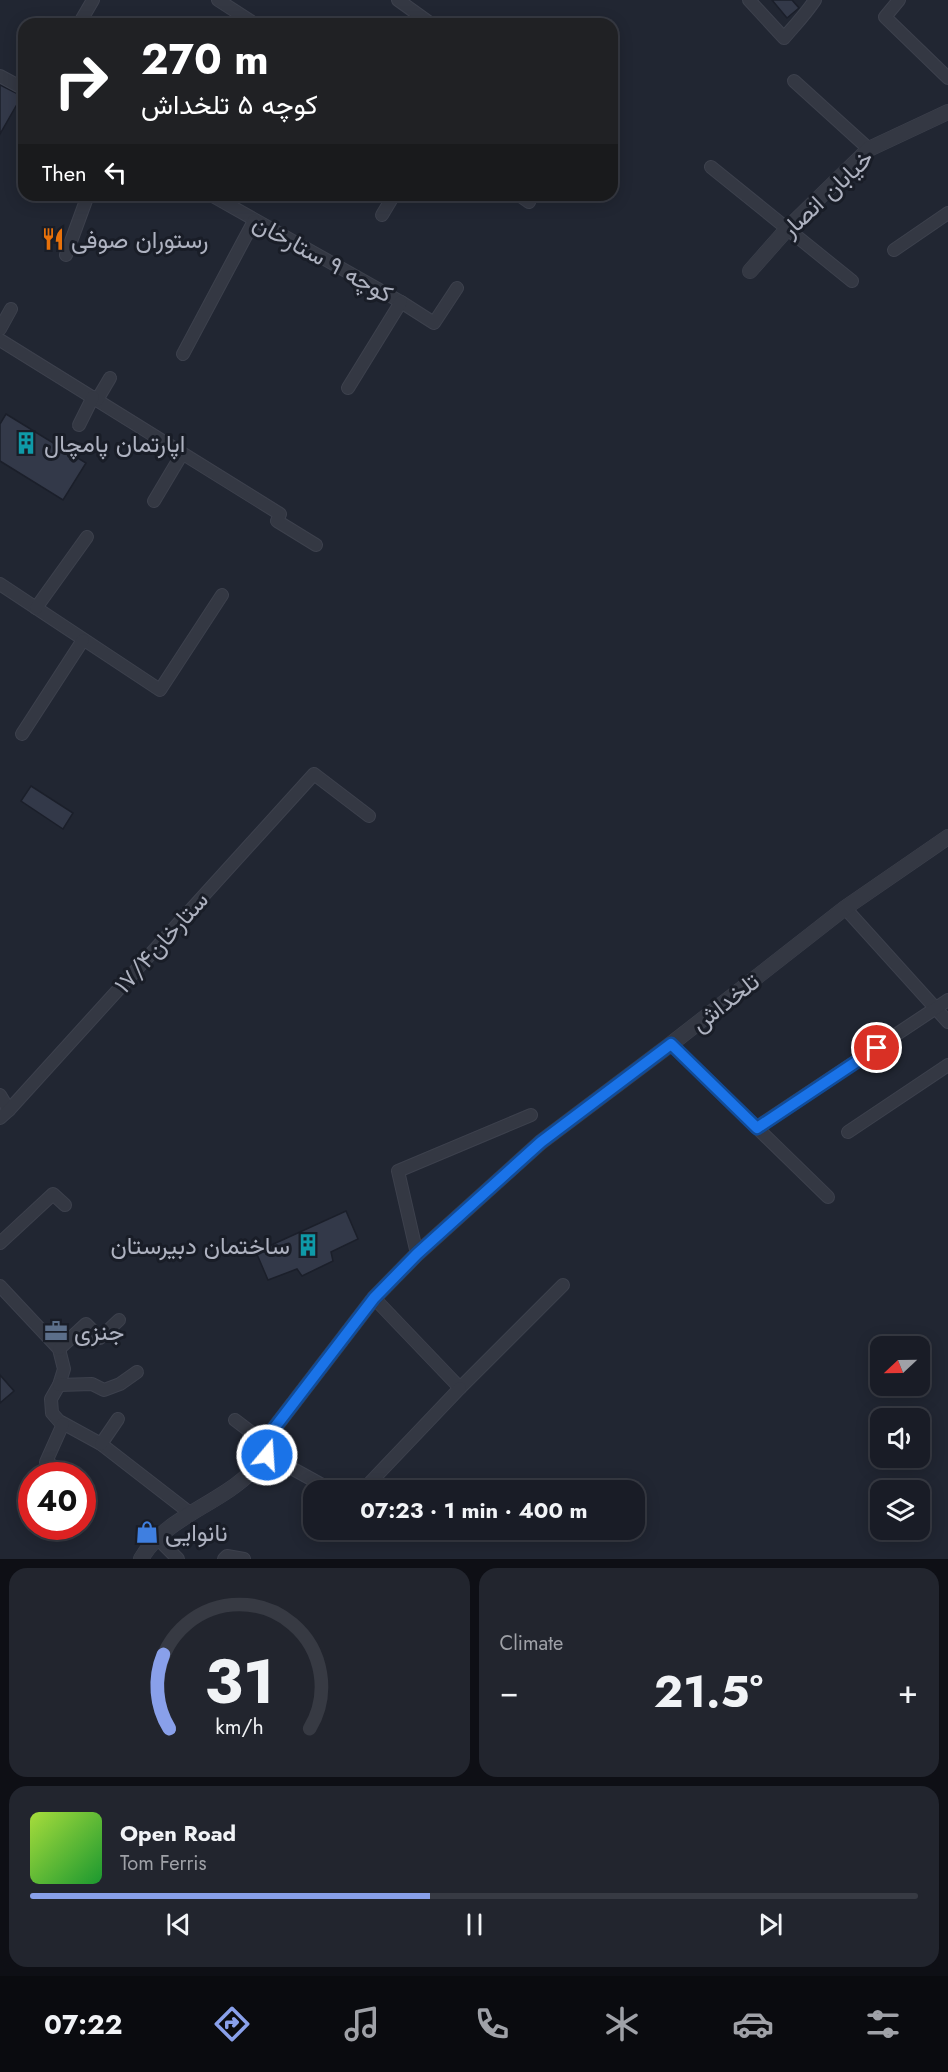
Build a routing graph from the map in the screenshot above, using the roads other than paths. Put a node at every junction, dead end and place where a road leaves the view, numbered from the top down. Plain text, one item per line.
1 (93, 0) edge
2 (218, 0) edge
3 (398, 0) edge
4 (749, 0) edge
5 (815, 0) edge
6 (899, 0) edge
7 (82, 18) edge
8 (246, 18) edge
9 (423, 18) edge
10 (0, 76) edge
11 (948, 78) edge
12 (794, 81) dead end
13 (18, 86) edge
14 (948, 112) edge
15 (869, 149) junction
16 (711, 167) dead end
17 (86, 201) edge
18 (221, 201) edge
19 (390, 201) edge
20 (948, 213) edge
21 (382, 215) dead end
22 (254, 221) junction
23 (788, 228) junction
24 (894, 250) dead end
25 (66, 255) dead end
26 (750, 271) dead end
27 (852, 281) dead end
28 (457, 288) dead end
29 (401, 302) junction
30 (12, 309) dead end
31 (0, 329) edge
32 (0, 340) edge
33 (183, 354) dead end
34 (110, 378) dead end
35 (348, 388) dead end
36 (95, 398) junction
37 (79, 425) dead end
38 (182, 454) junction
39 (154, 501) dead end
40 (87, 537) dead end
41 (316, 545) dead end
42 (0, 584) edge
43 (222, 595) dead end
44 (36, 608) junction
45 (83, 640) junction
46 (22, 734) dead end
47 (369, 816) dead end
48 (948, 837) edge
49 (845, 908) junction
50 (948, 1000) edge
51 (937, 1008) junction
52 (948, 1022) edge
53 (671, 1044) junction
54 (948, 1065) edge
55 (0, 1095) edge
56 (5, 1114) edge
57 (531, 1115) dead end
58 (757, 1128) junction
59 (848, 1132) dead end
60 (828, 1197) dead end
61 (65, 1205) dead end
62 (0, 1243) edge
63 (417, 1254) junction
64 (563, 1285) dead end
65 (0, 1286) edge
66 (374, 1298) junction
67 (119, 1320) dead end
68 (58, 1349) junction
69 (137, 1372) dead end
70 (59, 1385) junction
71 (460, 1388) junction
72 (118, 1419) dead end
73 (235, 1420) dead end
74 (63, 1424) junction
75 (101, 1444) junction
76 (268, 1450) junction
77 (46, 1462) edge
78 (316, 1480) edge
79 (372, 1480) edge
80 (190, 1513) junction
81 (157, 1538) junction
82 (141, 1559) edge
83 (178, 1559) edge
84 (224, 1559) edge
85 (244, 1559) edge

1 - 7 street
2 - 8 street
3 - 9 street
4 - 5 street
6 - 11 street
10 - 13 street
12 - 15 street
14 - 15 street, خیابان انصار
15 - 23 street, خیابان انصار
16 - 23 street
17 - 25 street
18 - 22 street, کوچه ۹ ستارخان
19 - 21 street
20 - 24 street
22 - 29 street, کوچه ۹ ستارخان
22 - 33 street
23 - 26 street, خیابان انصار
23 - 27 street
28 - 29 street, کوچه ۹ ستارخان
29 - 35 street
30 - 31 street
32 - 36 street
34 - 36 street
36 - 37 street
36 - 38 street
38 - 39 street
38 - 41 street
40 - 44 street
42 - 44 street
43 - 45 street
44 - 45 street
45 - 46 street
47 - 56 street, ستارخان۱۷/۴
48 - 49 street, تلخداش
49 - 51 street
49 - 53 street, تلخداش
50 - 51 street
51 - 52 street
51 - 58 street
53 - 58 street
53 - 63 street, تلخداش
54 - 59 street
55 - 56 street, ستارخان۱۷/۴
57 - 63 street
58 - 60 street
61 - 62 street
63 - 66 street, تلخداش
64 - 71 street
65 - 68 street
66 - 71 street
66 - 76 street, تلخداش
67 - 68 street
68 - 70 street
69 - 70 street
70 - 74 street
71 - 79 street
72 - 75 street
73 - 76 street
74 - 75 street
74 - 77 street
75 - 80 street
76 - 78 street
76 - 80 street, تلخداش
80 - 81 street, تلخداش
81 - 82 street, تلخداش
81 - 83 street
84 - 85 street

